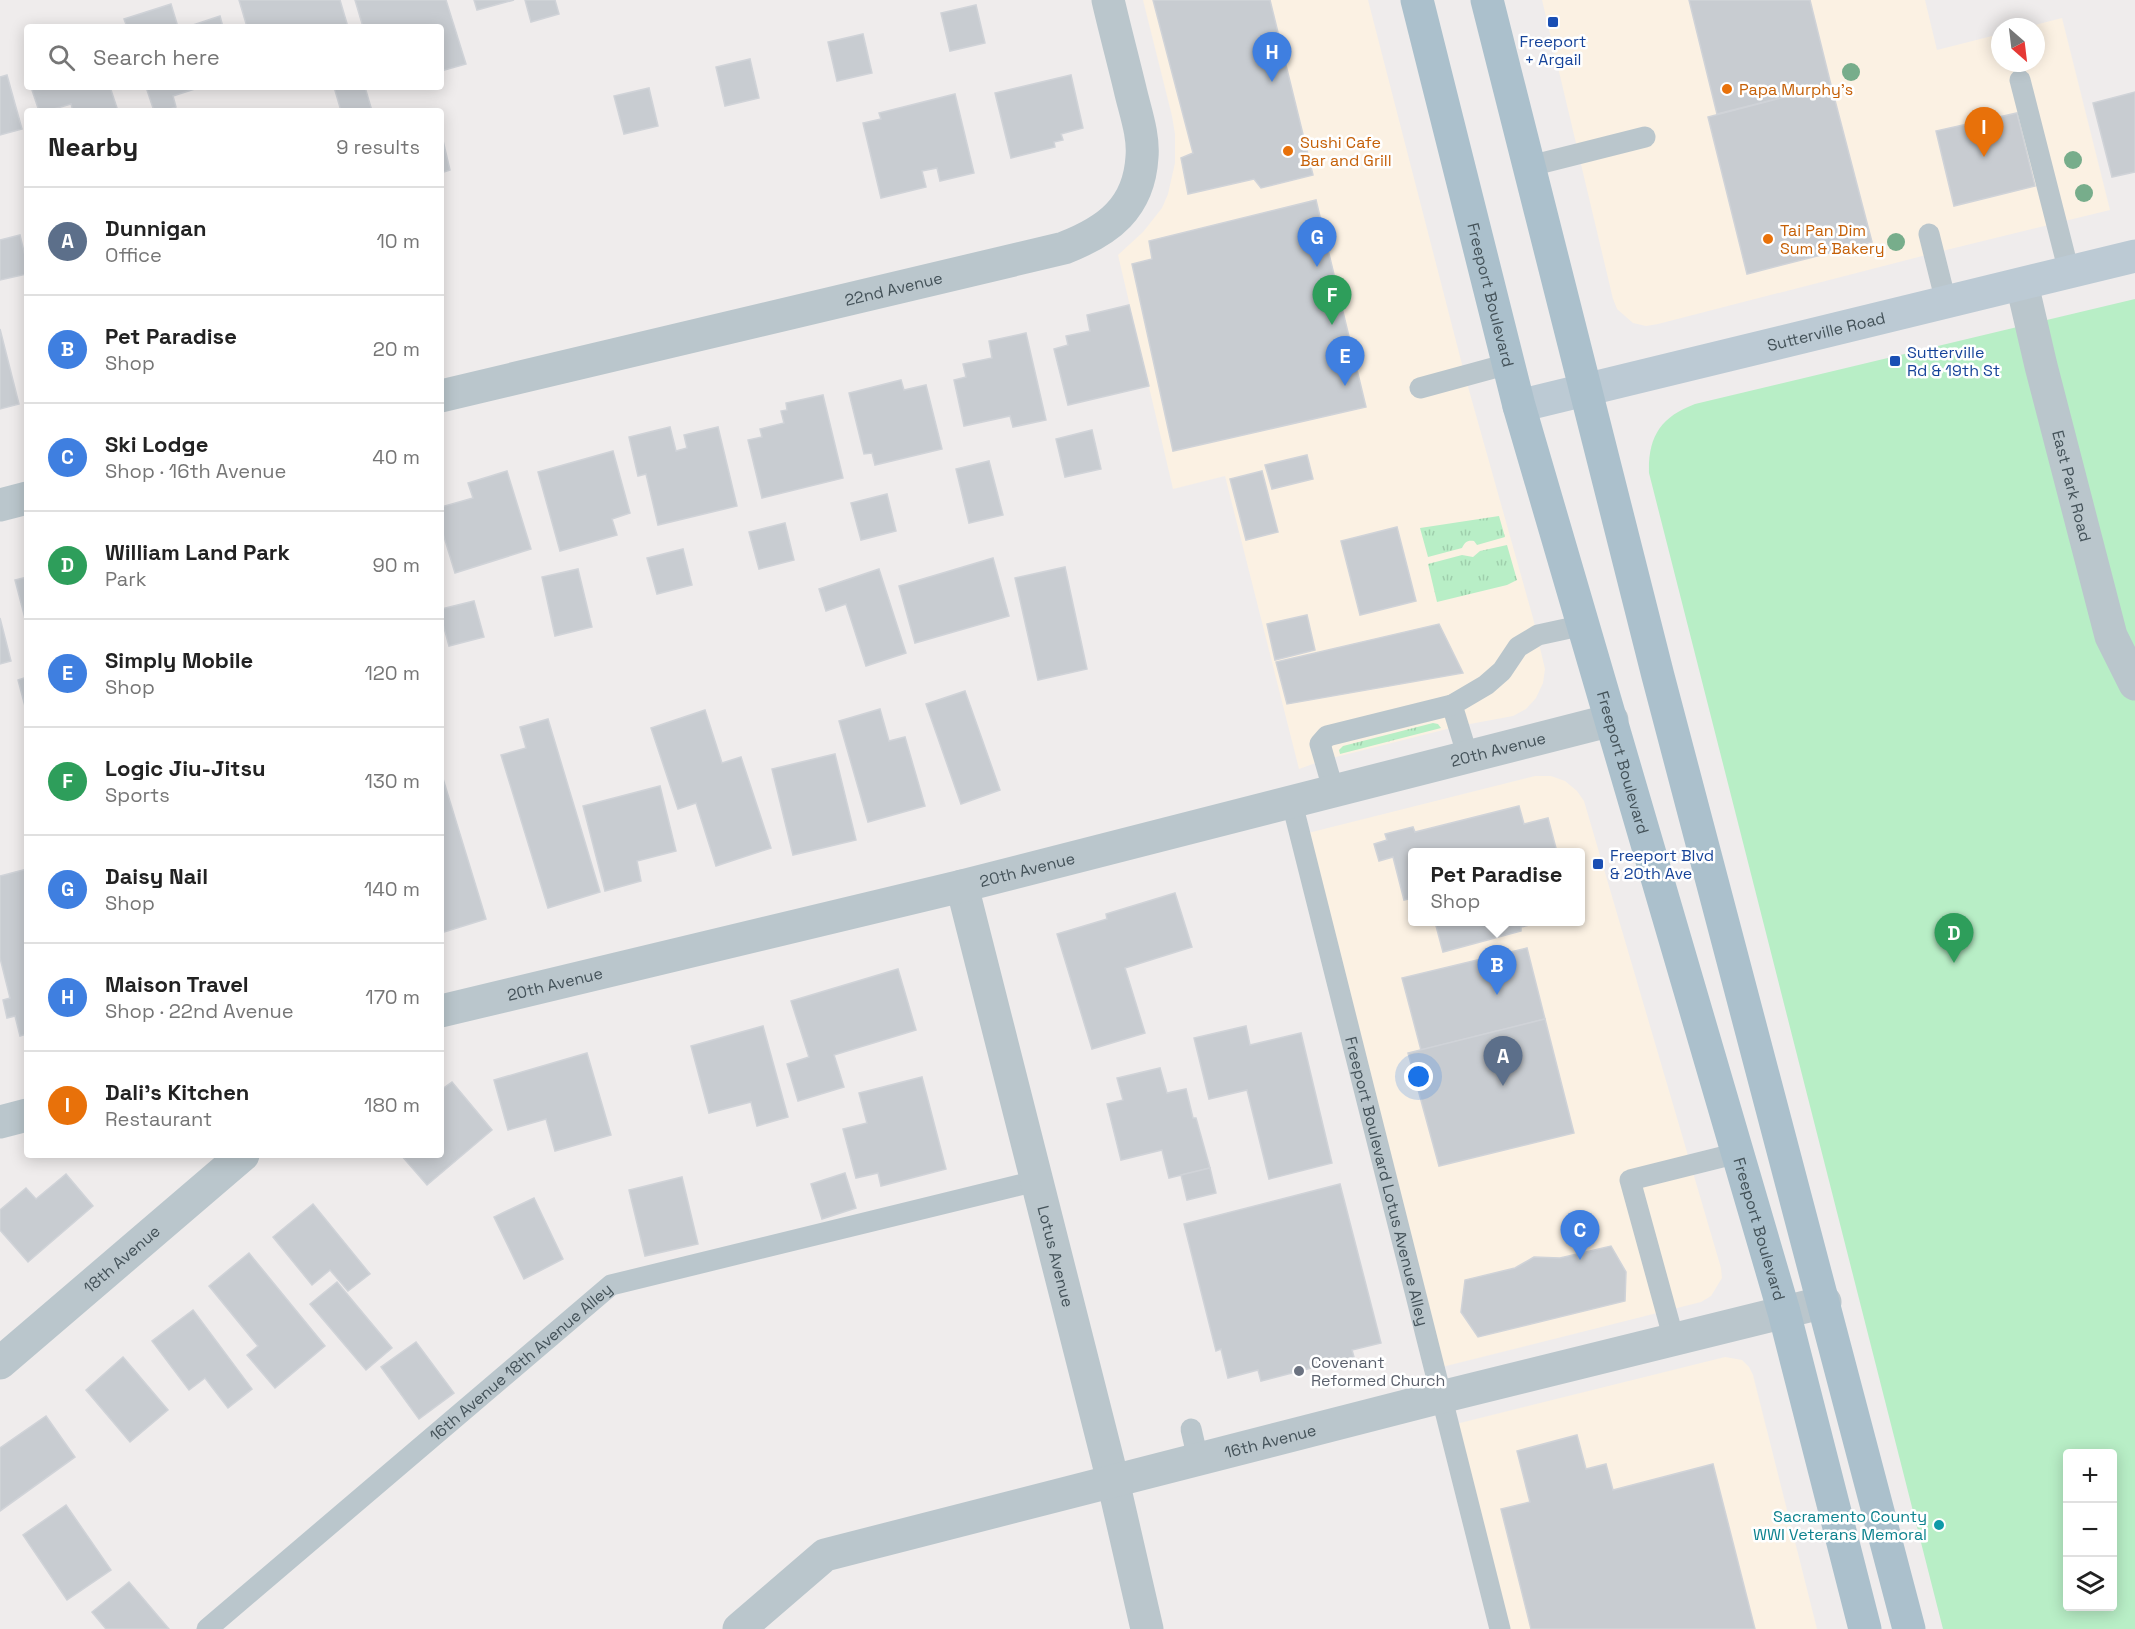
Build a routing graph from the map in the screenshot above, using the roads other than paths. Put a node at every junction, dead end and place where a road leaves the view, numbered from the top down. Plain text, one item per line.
1 (1108, 0) edge
2 (1417, 0) edge
3 (1487, 0) edge
4 (2020, 80) dead end
5 (1645, 137) dead end
6 (1530, 166) junction
7 (1929, 234) dead end
8 (2135, 256) edge
9 (2069, 272) junction
10 (2022, 284) junction
11 (1946, 302) junction
12 (1508, 364) junction
13 (1420, 388) dead end
14 (1585, 389) junction
15 (444, 395) edge
16 (1519, 406) junction
17 (24, 499) edge
18 (0, 505) edge
19 (1584, 625) junction
20 (2135, 684) edge
21 (1452, 705) junction
22 (1612, 720) junction
23 (1468, 757) junction
24 (1334, 792) junction
25 (1292, 803) junction
26 (962, 886) junction
27 (444, 1010) edge
28 (24, 1116) edge
29 (0, 1122) edge
30 (1738, 1153) junction
31 (239, 1158) edge
32 (1036, 1181) junction
33 (1825, 1302) junction
34 (1784, 1312) junction
35 (1674, 1340) junction
36 (0, 1363) edge
37 (1441, 1397) junction
38 (1113, 1481) junction
39 (207, 1629) edge
40 (739, 1629) edge
41 (1147, 1629) edge
42 (1500, 1629) edge
43 (1865, 1629) edge
44 (1910, 1629) edge

1 - 15 street, 22nd Avenue
2 - 12 main road, Freeport Boulevard
3 - 6 main road
4 - 9 lane
5 - 6 lane
6 - 14 main road
7 - 11 lane
8 - 9 main road, Sutterville Road
9 - 10 main road, Sutterville Road
10 - 11 main road, Sutterville Road
10 - 20 street, East Park Road
11 - 14 main road, Sutterville Road
12 - 13 lane
12 - 16 main road, Freeport Boulevard
14 - 16 main road, Sutterville Road
14 - 33 main road
16 - 19 main road, Freeport Boulevard
17 - 18 street
19 - 21 lane
19 - 22 main road, Freeport Boulevard
21 - 23 lane
21 - 24 lane
22 - 23 street, 20th Avenue
22 - 30 main road, Freeport Boulevard
23 - 24 street, 20th Avenue
24 - 25 street, 20th Avenue
25 - 26 street, 20th Avenue
25 - 37 lane, Freeport Boulevard Lotus Avenue Alley
26 - 27 street, 20th Avenue
26 - 32 street, Lotus Avenue
28 - 29 street
30 - 34 main road, Freeport Boulevard
30 - 35 lane
31 - 36 street, 18th Avenue
32 - 38 street, Lotus Avenue
32 - 39 lane, 16th Avenue 18th Avenue Alley
33 - 34 street, 16th Avenue
33 - 44 main road
34 - 35 street, 16th Avenue
34 - 43 main road, Freeport Boulevard
35 - 37 street, 16th Avenue
37 - 38 street, 16th Avenue
37 - 42 lane, Freeport Boulevard Lotus Avenue Alley
38 - 40 street, 16th Avenue
38 - 41 street, Lotus Avenue

